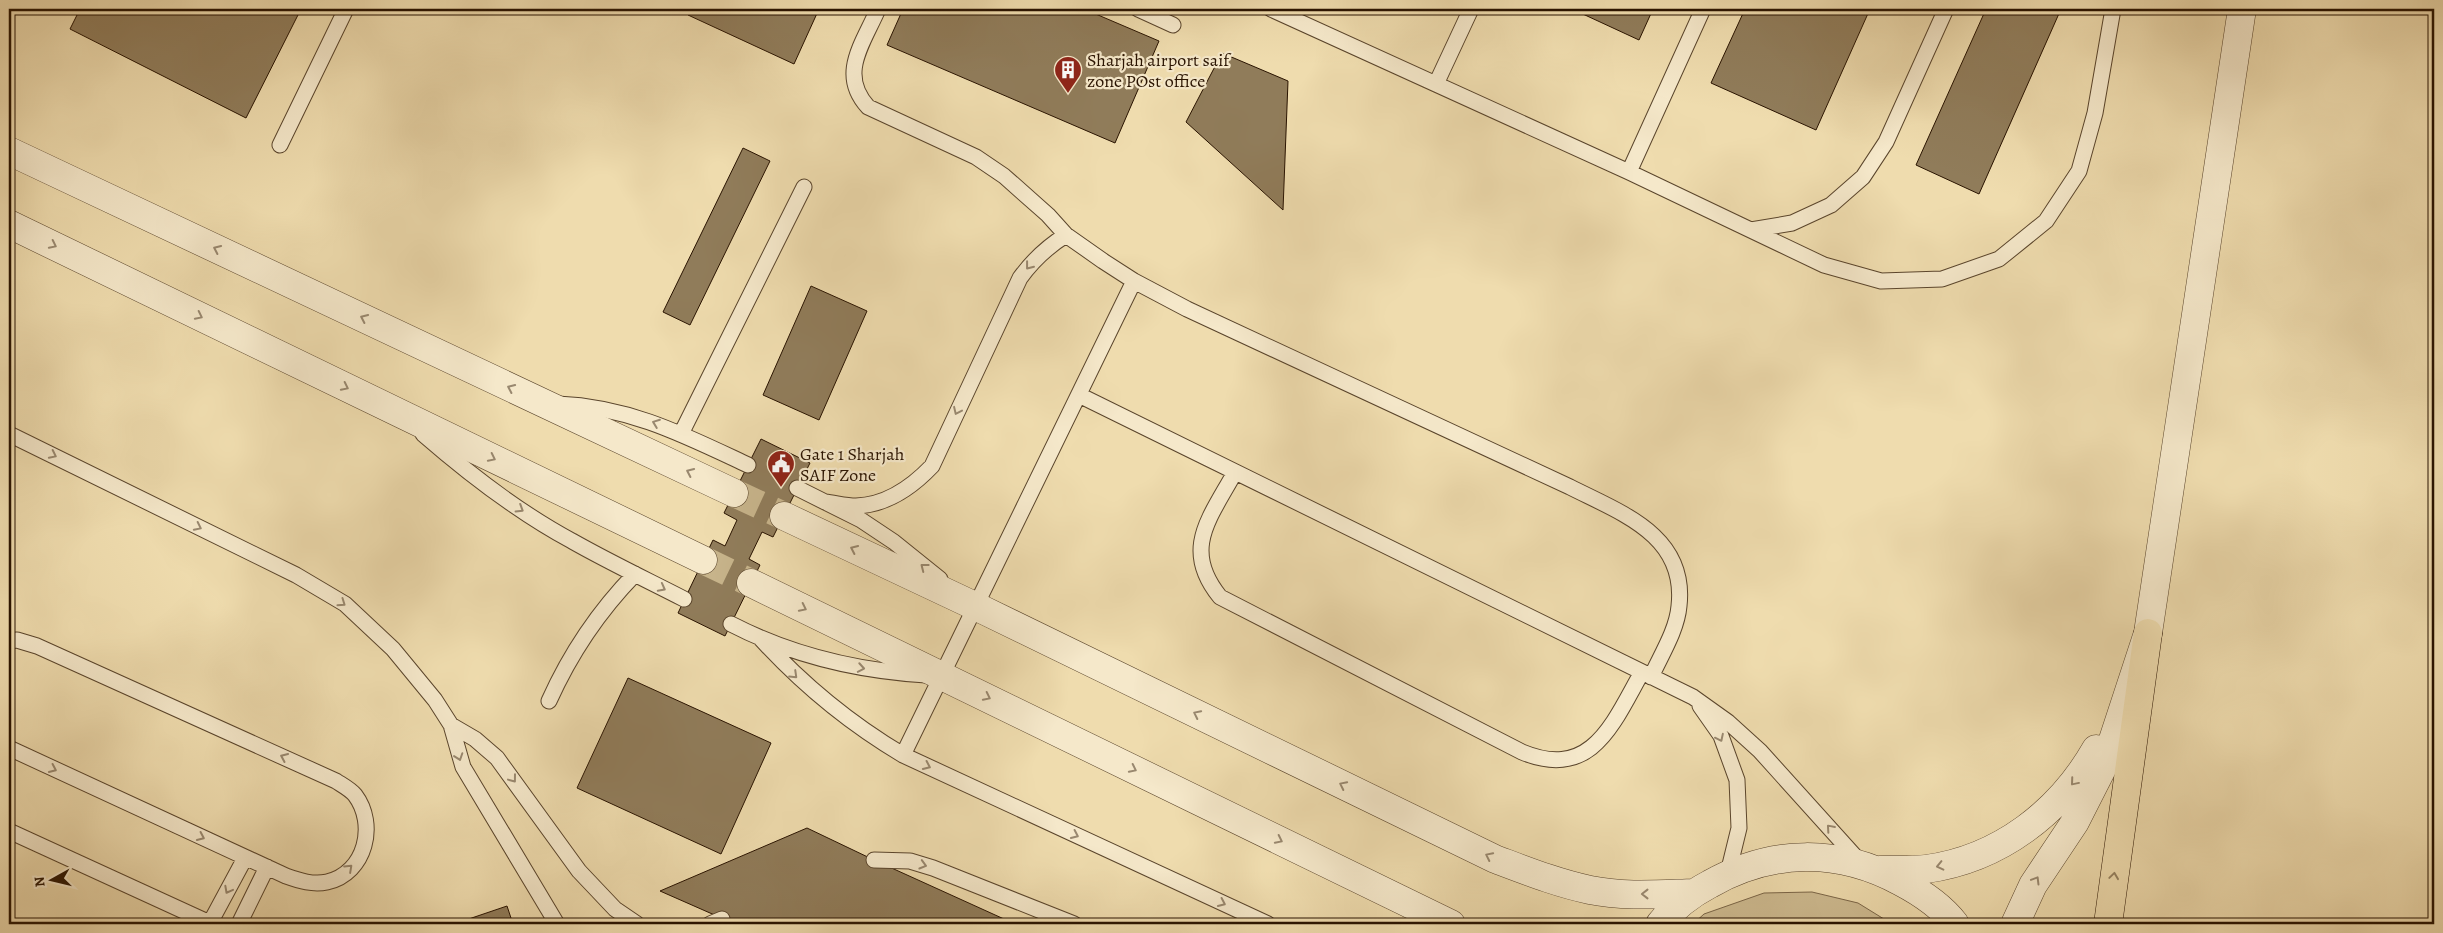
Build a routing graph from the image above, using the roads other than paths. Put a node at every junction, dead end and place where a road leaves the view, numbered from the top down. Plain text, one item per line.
1 (346, 9) edge
2 (878, 9) edge
3 (1138, 9) edge
4 (1271, 9) edge
5 (1471, 9) edge
6 (1703, 9) edge
7 (1946, 9) edge
8 (2113, 9) edge
9 (2242, 9) edge
10 (1173, 24) dead end
11 (1436, 84) junction
12 (280, 145) dead end
13 (9, 151) edge
14 (1628, 172) junction
15 (804, 187) dead end
16 (9, 224) edge
17 (1751, 230) junction
18 (1066, 235) junction
19 (1134, 281) junction
20 (1079, 395) junction
21 (544, 403) junction
22 (400, 413) junction
23 (9, 434) edge
24 (682, 434) junction
25 (748, 465) dead end
26 (1235, 472) junction
27 (797, 488) dead end
28 (734, 493) tunnel mouth
29 (825, 502) junction
30 (784, 516) tunnel mouth
31 (704, 560) tunnel mouth
32 (635, 574) junction
33 (751, 583) tunnel mouth
34 (684, 599) dead end
35 (977, 607) junction
36 (731, 624) dead end
37 (2148, 633) junction
38 (761, 639) junction
39 (9, 642) edge
40 (1647, 675) junction
41 (943, 676) junction
42 (2127, 696) junction
43 (1693, 697) junction
44 (549, 700) dead end
45 (451, 725) junction
46 (9, 748) edge
47 (904, 755) junction
48 (9, 831) edge
49 (245, 858) junction
50 (874, 860) dead end
51 (266, 867) junction
52 (1871, 867) junction
53 (1728, 873) junction
54 (1694, 892) junction
55 (211, 924) edge
56 (239, 924) edge
57 (557, 924) edge
58 (637, 924) edge
59 (1074, 924) edge
60 (1268, 924) edge
61 (1451, 924) edge
62 (1660, 924) edge
63 (1955, 924) edge
64 (2015, 924) edge
65 (2108, 924) edge

1 - 12 lane
2 - 18 lane
3 - 10 lane
4 - 11 lane
5 - 11 lane
6 - 14 lane
7 - 17 lane
8 - 17 lane
9 - 37 street
11 - 14 lane
21 -> 13 street
14 - 17 lane
15 - 24 lane
16 -> 22 street
18 - 19 lane
18 -> 29 lane
19 - 20 lane
19 - 40 lane
20 - 26 lane
20 - 35 lane
24 -> 21 lane
28 -> 21 street
22 -> 31 street
22 -> 32 lane
23 -> 45 lane
24 - 25 lane
26 - 40 lane
26 - 40 lane
27 - 29 lane
35 -> 29 lane
35 -> 30 street
32 -> 34 lane
32 - 44 lane
33 -> 41 street
35 - 41 lane
54 -> 35 street
36 - 38 lane
37 - 42 street
65 -> 37 highway
38 -> 41 lane
38 -> 47 lane
51 -> 39 lane
40 - 43 lane
41 - 47 lane
41 -> 61 street
42 -> 52 street
64 -> 42 street
52 -> 43 lane
43 -> 53 lane
45 -> 57 lane
45 -> 58 lane
46 -> 49 lane
47 -> 60 lane
48 - 55 lane
49 - 51 lane
49 -> 55 lane
50 -> 59 lane
51 - 56 lane
52 - 53 street
52 - 63 street
53 - 54 street
54 - 62 street

